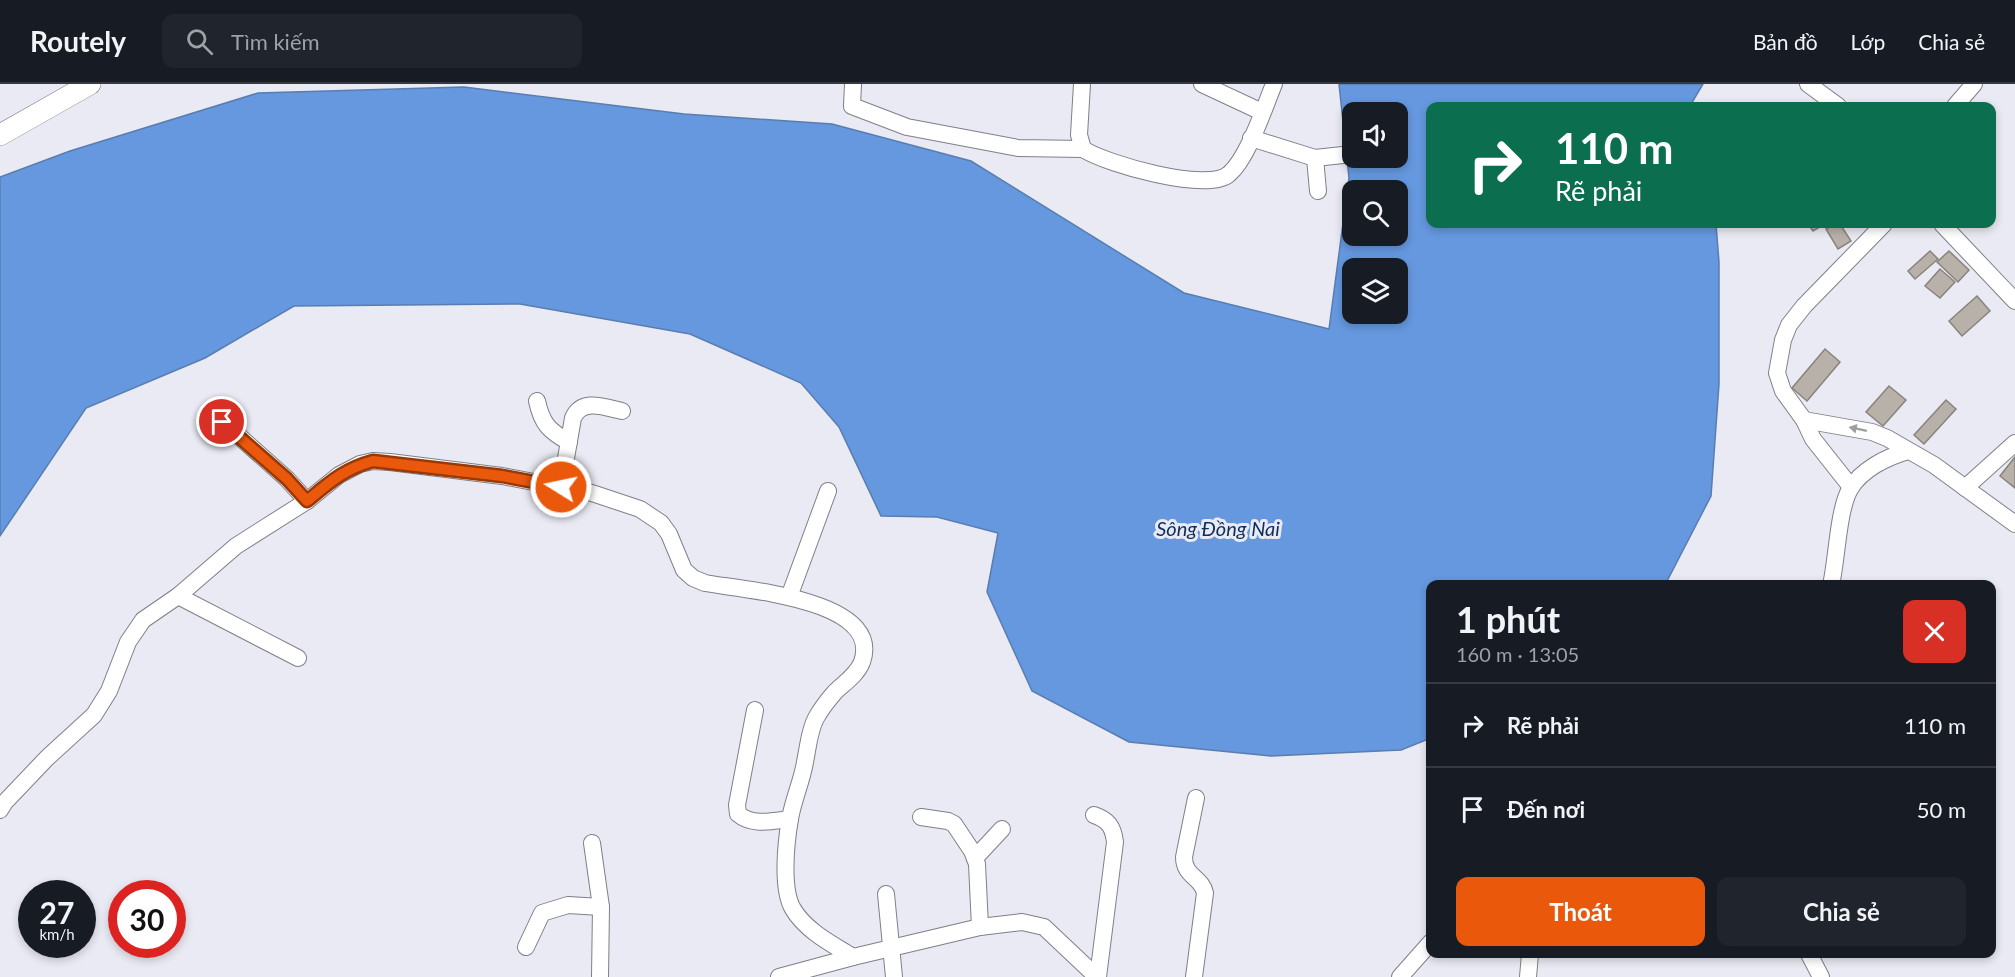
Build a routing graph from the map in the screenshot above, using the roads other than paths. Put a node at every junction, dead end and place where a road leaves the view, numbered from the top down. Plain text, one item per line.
1 (90, 84) edge
2 (853, 84) edge
3 (1082, 84) edge
4 (1202, 84) edge
5 (1275, 84) edge
6 (1808, 84) edge
7 (1974, 84) edge
8 (1833, 102) edge
9 (1958, 102) edge
10 (1262, 111) junction
11 (1, 131) edge
12 (1251, 138) junction
13 (1083, 149) junction
14 (1342, 155) edge
15 (1315, 158) junction
16 (1318, 191) dead end
17 (1880, 228) edge
18 (1946, 228) edge
19 (2015, 301) edge
20 (537, 401) dead end
21 (622, 411) dead end
22 (1804, 420) junction
23 (222, 422) dead end
24 (569, 442) junction
25 (2015, 443) edge
26 (1908, 451) junction
27 (561, 487) junction
28 (1851, 487) junction
29 (1965, 488) junction
30 (828, 491) dead end
31 (307, 501) junction
32 (2015, 524) edge
33 (1832, 580) edge
34 (178, 596) junction
35 (789, 597) junction
36 (298, 658) dead end
37 (756, 710) dead end
38 (1196, 798) dead end
39 (0, 810) edge
40 (1094, 815) dead end
41 (921, 817) dead end
42 (790, 819) junction
43 (1002, 829) dead end
44 (592, 843) dead end
45 (975, 858) junction
46 (886, 894) dead end
47 (601, 907) junction
48 (980, 927) junction
49 (526, 947) dead end
50 (1426, 948) edge
51 (890, 949) junction
52 (853, 957) junction
53 (1530, 958) edge
54 (1811, 958) edge
55 (600, 977) edge
56 (779, 977) edge
57 (894, 977) edge
58 (1097, 977) edge
59 (1194, 977) edge
60 (1400, 977) edge
61 (1528, 977) edge
62 (1821, 977) edge

1 - 11 main road
2 - 13 street
3 - 13 street
4 - 10 street
5 - 10 street
6 - 8 street
7 - 9 street
10 - 12 street
12 - 13 street
12 - 15 street
14 - 15 street
15 - 16 street
17 - 22 street
18 - 19 street
20 - 24 street
21 - 24 street
26 -> 22 street
22 - 28 street
23 - 31 street
24 - 27 street
25 - 29 street
26 - 28 street
26 - 29 street
27 - 31 street
27 - 35 street
28 - 33 street
29 - 32 street
30 - 35 street
31 - 34 street
34 - 36 street
34 - 39 street
35 - 42 street
37 - 42 street
38 - 59 street
40 - 58 street
41 - 45 street
42 - 52 street
43 - 45 street
44 - 47 street
45 - 48 street
46 - 51 street
47 - 49 street
47 - 55 street
48 - 51 street
48 - 58 street
50 - 60 street
51 - 52 street
51 - 57 street
52 - 56 street
53 - 61 street
54 - 62 street

